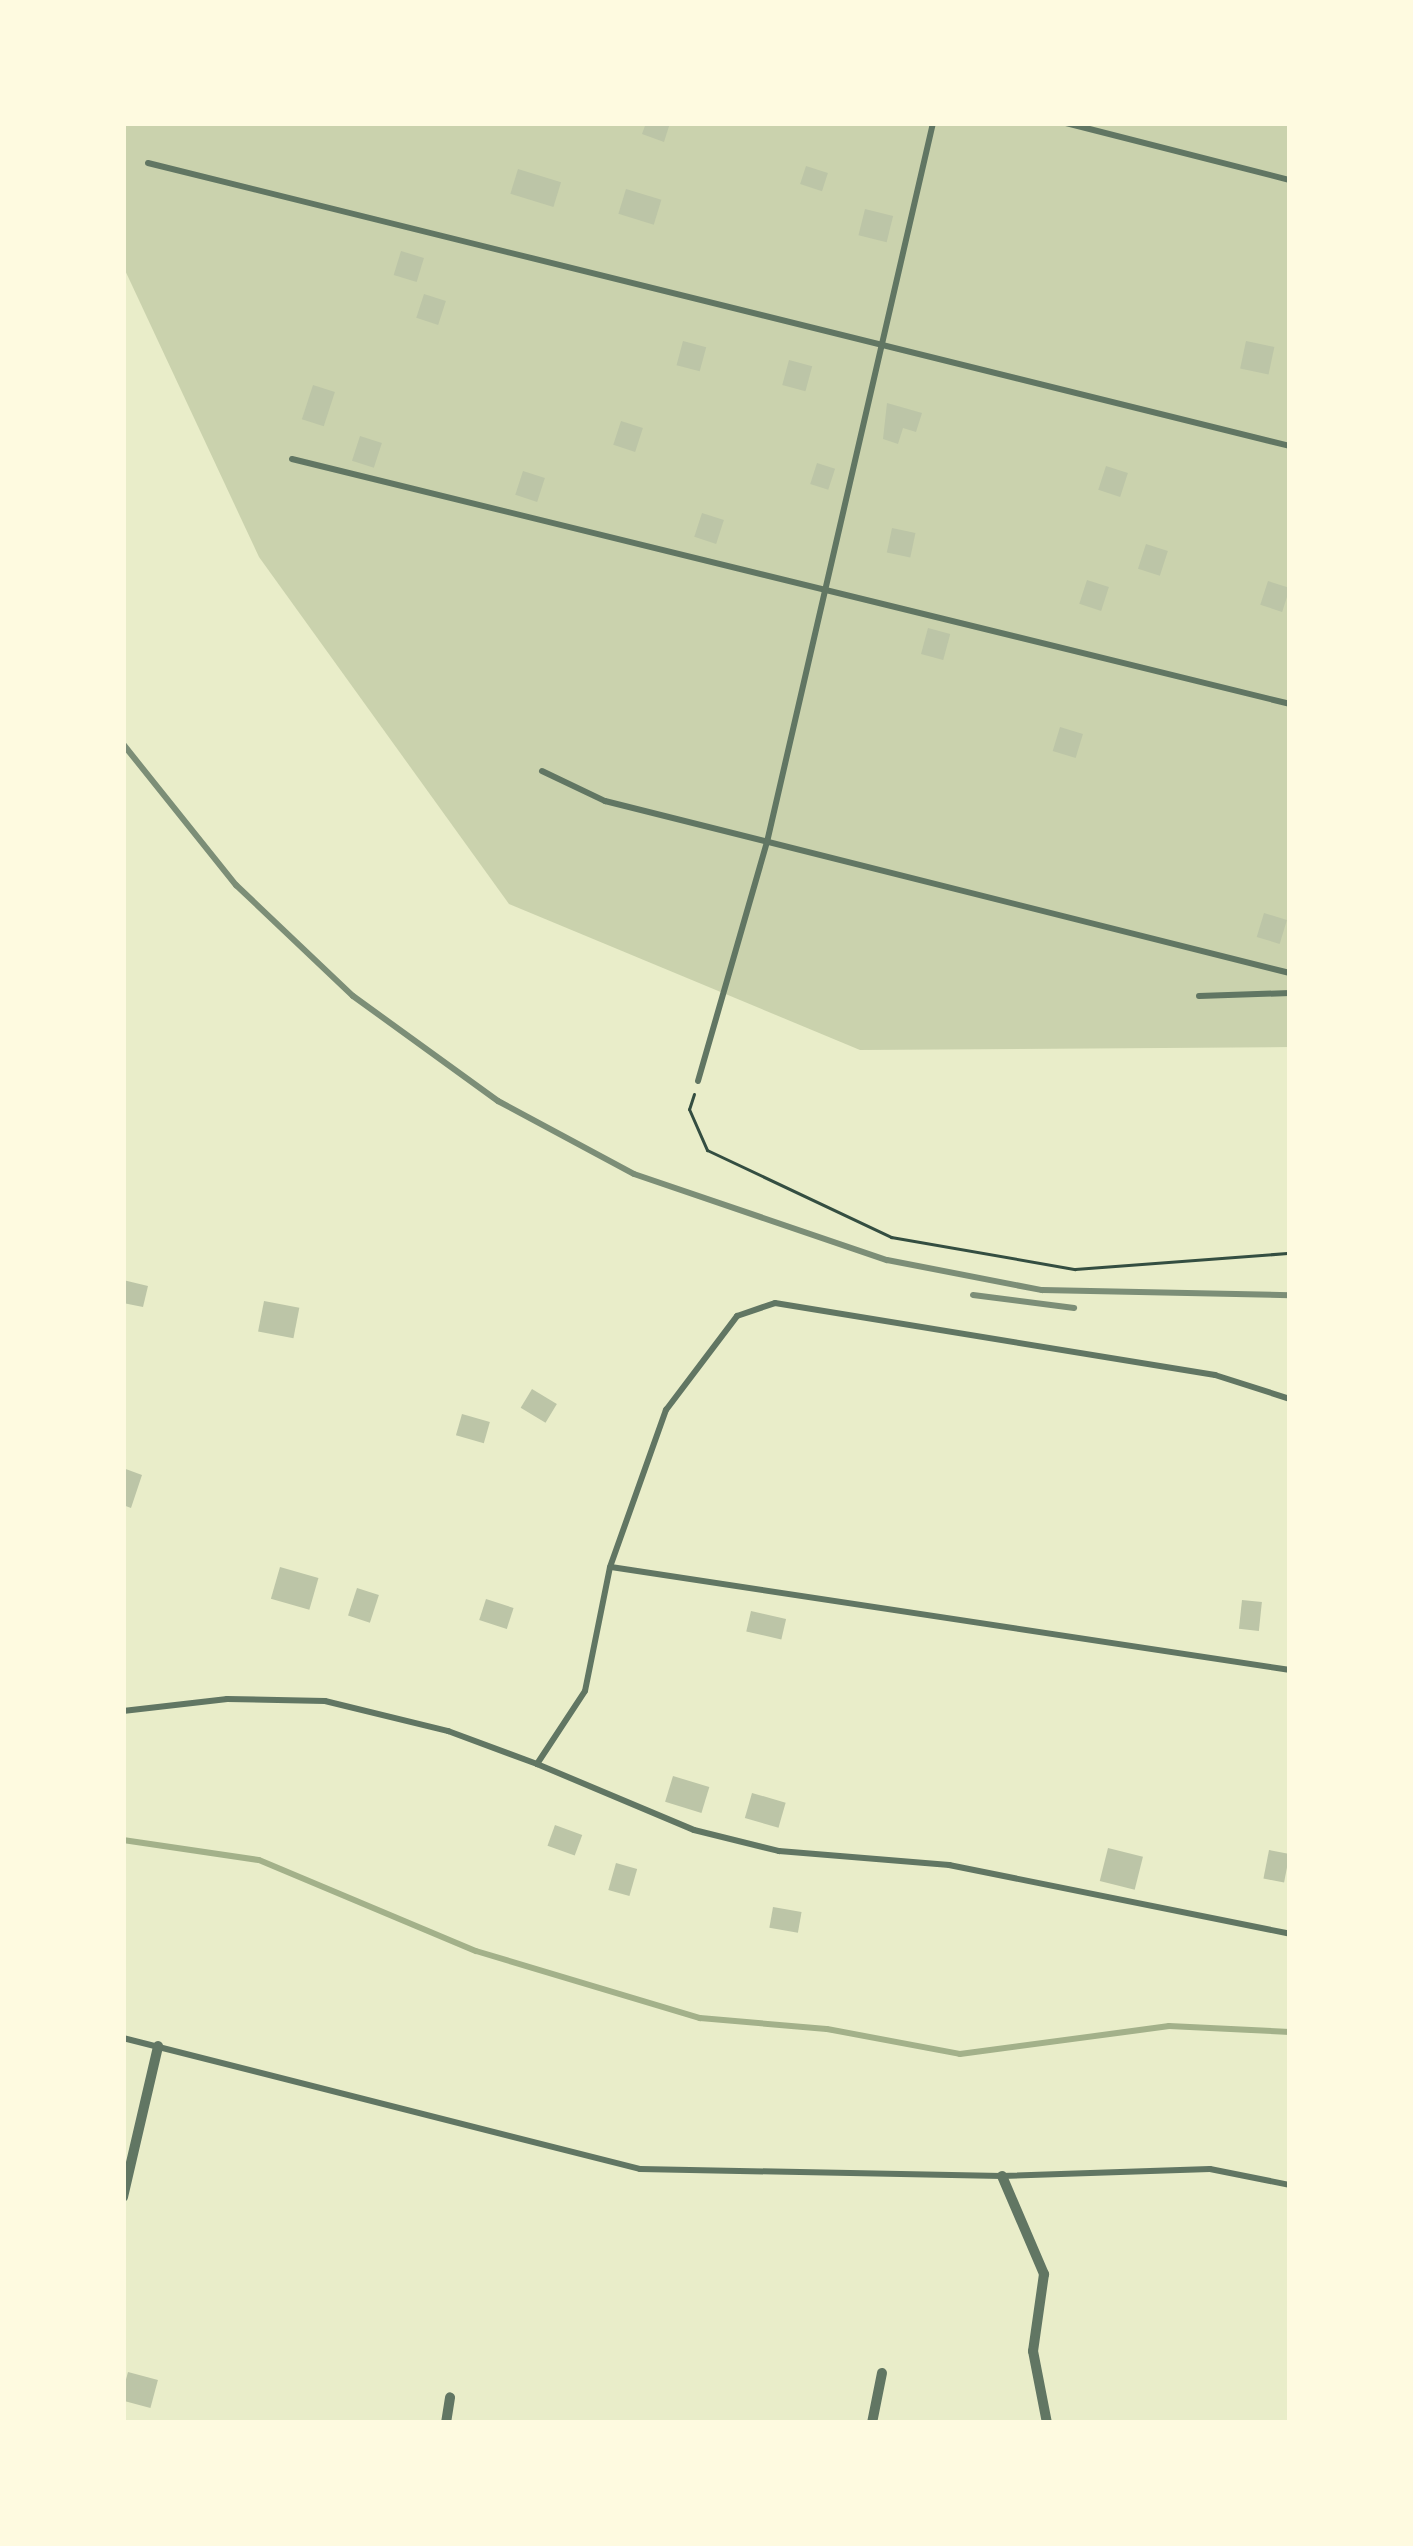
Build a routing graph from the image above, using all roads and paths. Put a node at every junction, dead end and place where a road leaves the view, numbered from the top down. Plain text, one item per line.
1 (932, 123) edge
2 (1066, 123) edge
3 (148, 164) dead end
4 (1290, 180) edge
5 (883, 343) junction
6 (1290, 446) edge
7 (292, 459) dead end
8 (825, 590) junction
9 (1290, 704) edge
10 (542, 771) dead end
11 (767, 842) junction
12 (1290, 974) edge
13 (1290, 993) edge
14 (1199, 995) dead end
15 (698, 1082) joint
16 (1290, 1253) edge
17 (1290, 1399) edge
18 (610, 1567) junction
19 (1290, 1670) edge
20 (123, 1711) edge
21 (538, 1764) junction
22 (1290, 1934) edge
23 (123, 2038) edge
24 (158, 2046) junction
25 (1002, 2176) junction
26 (1290, 2186) edge
27 (123, 2197) edge
28 (882, 2373) dead end
29 (450, 2397) dead end
30 (446, 2423) edge
31 (872, 2423) edge
32 (1047, 2423) edge

1 - 5 lane
2 - 4 lane
3 - 5 lane
5 - 6 lane
5 - 8 lane
7 - 8 lane
8 - 9 lane
8 - 11 lane
10 - 11 lane
11 - 12 lane
11 - 15 lane
13 - 14 lane
15 - 16 path
17 - 18 lane
18 - 19 lane
18 - 21 lane
20 - 21 lane
21 - 22 lane
23 - 24 lane
24 - 25 lane
24 - 27 street
25 - 26 lane
25 - 32 street
28 - 31 street
29 - 30 street

